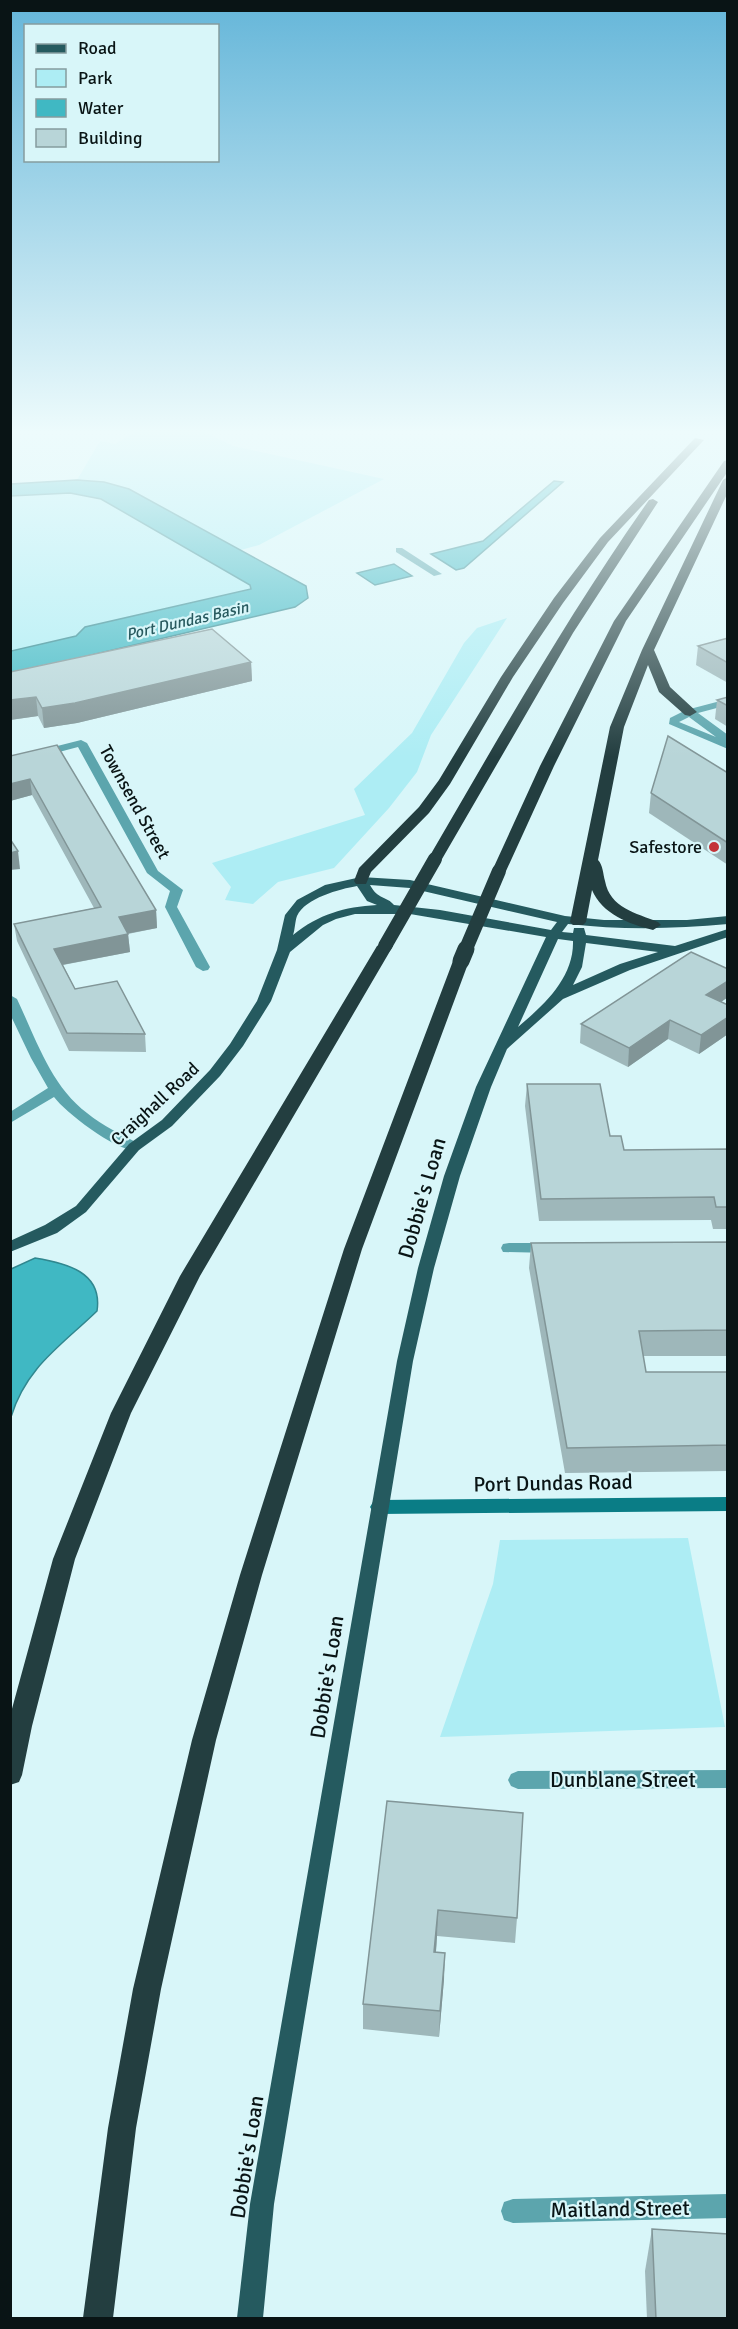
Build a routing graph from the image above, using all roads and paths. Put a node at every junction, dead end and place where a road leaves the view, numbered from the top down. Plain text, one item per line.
1 (604, 540) edge
2 (628, 540) edge
3 (676, 540) edge
4 (700, 540) edge
5 (399, 550) dead end
6 (437, 573) dead end
7 (648, 651) junction
8 (728, 702) edge
9 (690, 712) junction
10 (728, 741) edge
11 (728, 746) edge
12 (10, 762) edge
13 (592, 856) junction
14 (362, 876) junction
15 (400, 908) junction
16 (728, 920) edge
17 (571, 921) junction
18 (652, 925) junction
19 (728, 933) edge
20 (552, 934) junction
21 (581, 939) junction
22 (284, 950) junction
23 (674, 950) junction
24 (204, 967) dead end
25 (561, 995) junction
26 (10, 999) edge
27 (495, 1053) junction
28 (57, 1089) junction
29 (10, 1119) edge
30 (134, 1147) junction
31 (18, 1244) edge
32 (509, 1248) dead end
33 (564, 1248) edge
34 (728, 1504) edge
35 (379, 1507) junction
36 (10, 1775) edge
37 (728, 1779) edge
38 (518, 1780) dead end
39 (728, 2206) edge
40 (513, 2211) dead end
41 (98, 2319) edge
42 (250, 2319) edge

1 - 14 highway
2 - 36 highway, bridge
3 - 41 highway, bridge
4 - 7 highway
5 - 6 street
7 - 9 highway
7 - 13 highway
8 - 9 street
9 - 10 street
9 - 11 street
12 - 24 street, Townsend Street
13 - 17 highway
13 - 18 highway
14 - 15 main road
14 - 17 main road, Craighall Road
14 - 22 main road, Craighall Road
15 - 20 main road, Craighall Road
15 - 22 main road, Craighall Road
16 - 18 main road
17 - 18 main road
17 - 20 main road, Dobbie's Loan
17 - 21 main road, Dobbie's Loan
19 - 23 main road, Dobbie's Loan
20 - 21 main road, Dobbie's Loan
20 - 27 main road, Dobbie's Loan
21 - 23 main road, Dobbie's Loan
21 - 25 main road, Dobbie's Loan
22 - 30 main road, Craighall Road
23 - 25 main road, Dobbie's Loan
25 - 27 main road, Dobbie's Loan
26 - 28 street
27 - 35 main road, Dobbie's Loan
28 - 29 street
28 - 30 street
30 - 31 main road, Craighall Road
32 - 33 street
34 - 35 street, Port Dundas Road
35 - 42 main road, Dobbie's Loan
37 - 38 street, Dunblane Street
39 - 40 street, Maitland Street

